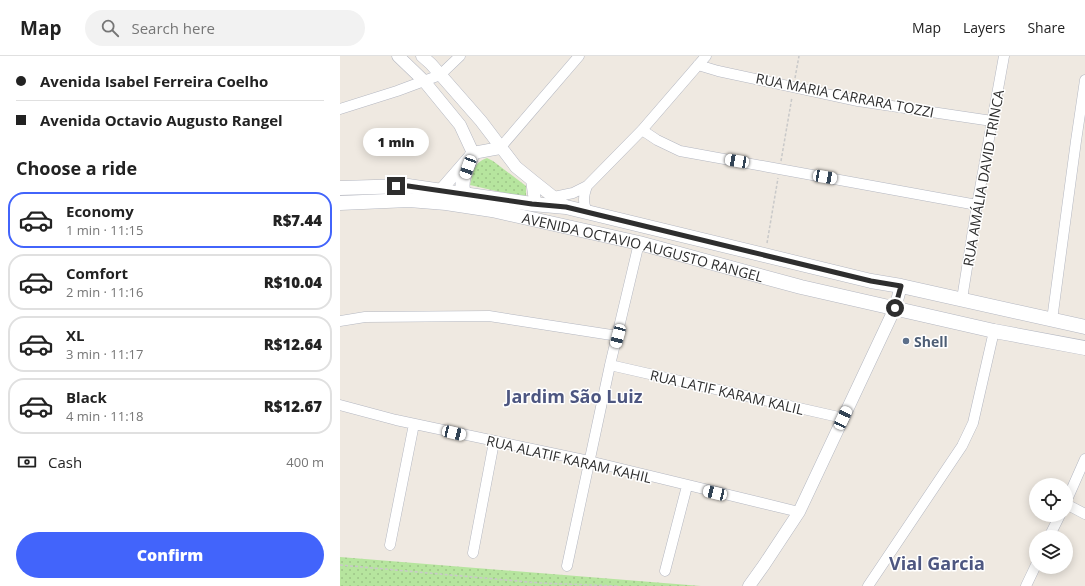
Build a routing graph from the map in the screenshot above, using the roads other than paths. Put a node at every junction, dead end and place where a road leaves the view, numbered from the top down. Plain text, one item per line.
1 (398, 56) edge
2 (422, 56) edge
3 (460, 56) edge
4 (579, 56) edge
5 (706, 56) edge
6 (1004, 56) edge
7 (698, 65) junction
8 (440, 75) junction
9 (1085, 80) edge
10 (424, 81) junction
11 (340, 109) edge
12 (1082, 118) edge
13 (992, 121) junction
14 (642, 130) junction
15 (500, 148) junction
16 (473, 154) junction
17 (532, 180) junction
18 (587, 186) junction
19 (340, 188) edge
20 (440, 191) junction
21 (463, 194) junction
22 (554, 196) junction
23 (340, 203) edge
24 (532, 204) junction
25 (977, 205) junction
26 (566, 207) junction
27 (492, 210) junction
28 (588, 212) junction
29 (639, 243) junction
30 (901, 286) junction
31 (962, 300) junction
32 (895, 308) junction
33 (1052, 320) junction
34 (340, 321) edge
35 (1085, 327) edge
36 (994, 331) junction
37 (618, 336) junction
38 (1085, 348) edge
39 (610, 365) junction
40 (340, 405) edge
41 (843, 418) junction
42 (414, 424) junction
43 (494, 442) junction
44 (1085, 459) edge
45 (589, 461) junction
46 (687, 486) junction
47 (1073, 487) edge
48 (1073, 507) edge
49 (799, 512) junction
50 (1085, 514) edge
51 (390, 545) dead end
52 (473, 553) dead end
53 (567, 566) dead end
54 (664, 571) dead end
55 (1032, 574) edge
56 (749, 586) edge
57 (868, 586) edge
58 (1026, 586) edge

1 - 10 street
2 - 8 street
3 - 8 street
4 - 15 street
5 - 7 street
6 - 13 street, RUA AMÁLIA DAVID TRINCA
7 - 13 street, RUA MARIA CARRARA TOZZI
7 - 14 street
8 - 10 street
8 - 15 street
9 - 12 street
10 - 11 street
10 - 16 street
12 - 33 street
13 - 25 street, RUA AMÁLIA DAVID TRINCA
14 - 18 street
14 - 25 street
15 - 16 street
15 - 17 street
16 - 20 street
16 - 21 main road
17 - 22 street
17 - 24 street
18 - 22 street
18 - 28 street
19 - 20 main road, AVENIDA OCTAVIO AUGUSTO RANGEL
20 - 21 main road, AVENIDA OCTAVIO AUGUSTO RANGEL
21 - 24 main road, AVENIDA OCTAVIO AUGUSTO RANGEL
21 - 27 main road
22 - 26 street
23 - 27 main road, AVENIDA OCTAVIO AUGUSTO RANGEL
24 - 26 main road, AVENIDA OCTAVIO AUGUSTO RANGEL
24 - 27 main road
25 - 31 street, RUA AMÁLIA DAVID TRINCA
26 - 28 main road, AVENIDA OCTAVIO AUGUSTO RANGEL
27 - 29 main road, AVENIDA OCTAVIO AUGUSTO RANGEL
28 - 30 main road, AVENIDA OCTAVIO AUGUSTO RANGEL
29 - 32 main road, AVENIDA OCTAVIO AUGUSTO RANGEL
29 - 37 street
30 - 31 main road, AVENIDA OCTAVIO AUGUSTO RANGEL
30 - 32 street
31 - 33 main road, AVENIDA OCTAVIO AUGUSTO RANGEL
32 - 36 main road, AVENIDA OCTAVIO AUGUSTO RANGEL
32 - 41 street
33 - 35 main road, AVENIDA OCTAVIO AUGUSTO RANGEL
34 - 37 street
36 - 38 main road, AVENIDA OCTAVIO AUGUSTO RANGEL
36 - 57 street
37 - 39 street
39 - 41 street, RUA LATIF KARAM KALIL
39 - 45 street
40 - 42 street, RUA ALATIF KARAM KAHIL
41 - 49 street
42 - 43 street, RUA ALATIF KARAM KAHIL
42 - 51 street
43 - 45 street, RUA ALATIF KARAM KAHIL
43 - 52 street
44 - 47 street
45 - 46 street, RUA ALATIF KARAM KAHIL
45 - 53 street
46 - 49 street, RUA ALATIF KARAM KAHIL
46 - 54 street
48 - 50 street
49 - 56 street
55 - 58 street

